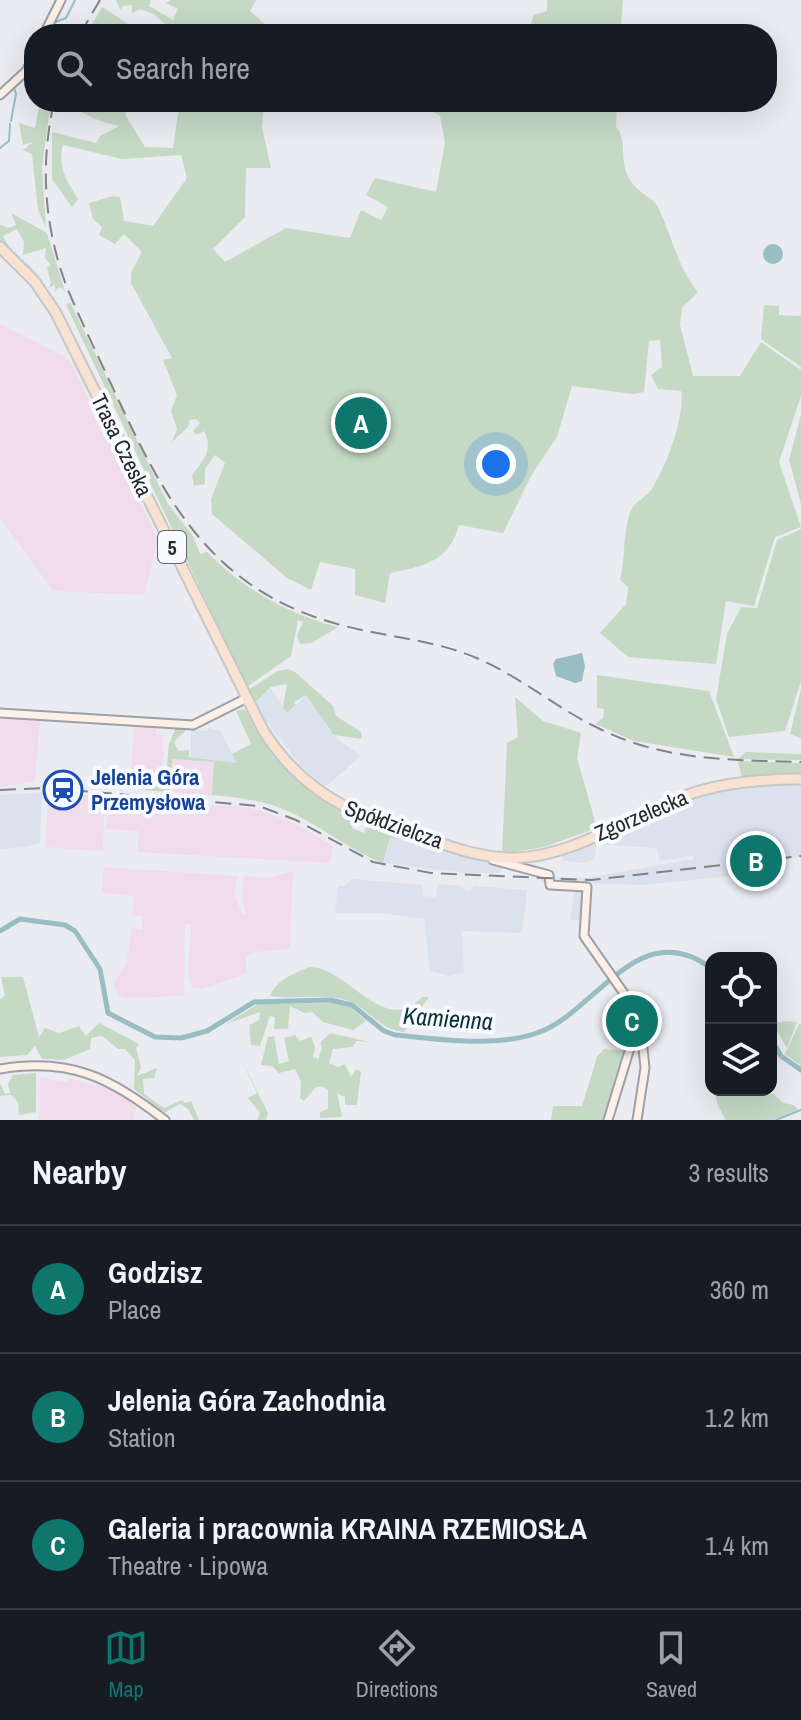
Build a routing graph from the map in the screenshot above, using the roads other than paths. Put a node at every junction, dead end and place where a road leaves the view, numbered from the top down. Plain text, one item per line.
1 (61, 0) edge
2 (49, 24) edge
3 (24, 73) edge
4 (0, 95) edge
5 (0, 247) edge
6 (243, 705) junction
7 (0, 713) edge
8 (801, 779) edge
9 (484, 855) junction
10 (530, 857) junction
11 (532, 871) junction
12 (638, 1019) junction
13 (0, 1069) edge
14 (165, 1120) edge
15 (608, 1120) edge
16 (637, 1120) edge

1 - 2 street
3 - 4 street
5 - 6 main road, Trasa Czeska / 5
6 - 7 street
6 - 9 main road, Spółdzielcza / 5
8 - 10 main road, Zgorzelecka
9 - 10 main road, Zgorzelecka / 5
9 - 11 street
10 - 11 street
11 - 12 street
12 - 15 street
12 - 16 street
13 - 14 street

